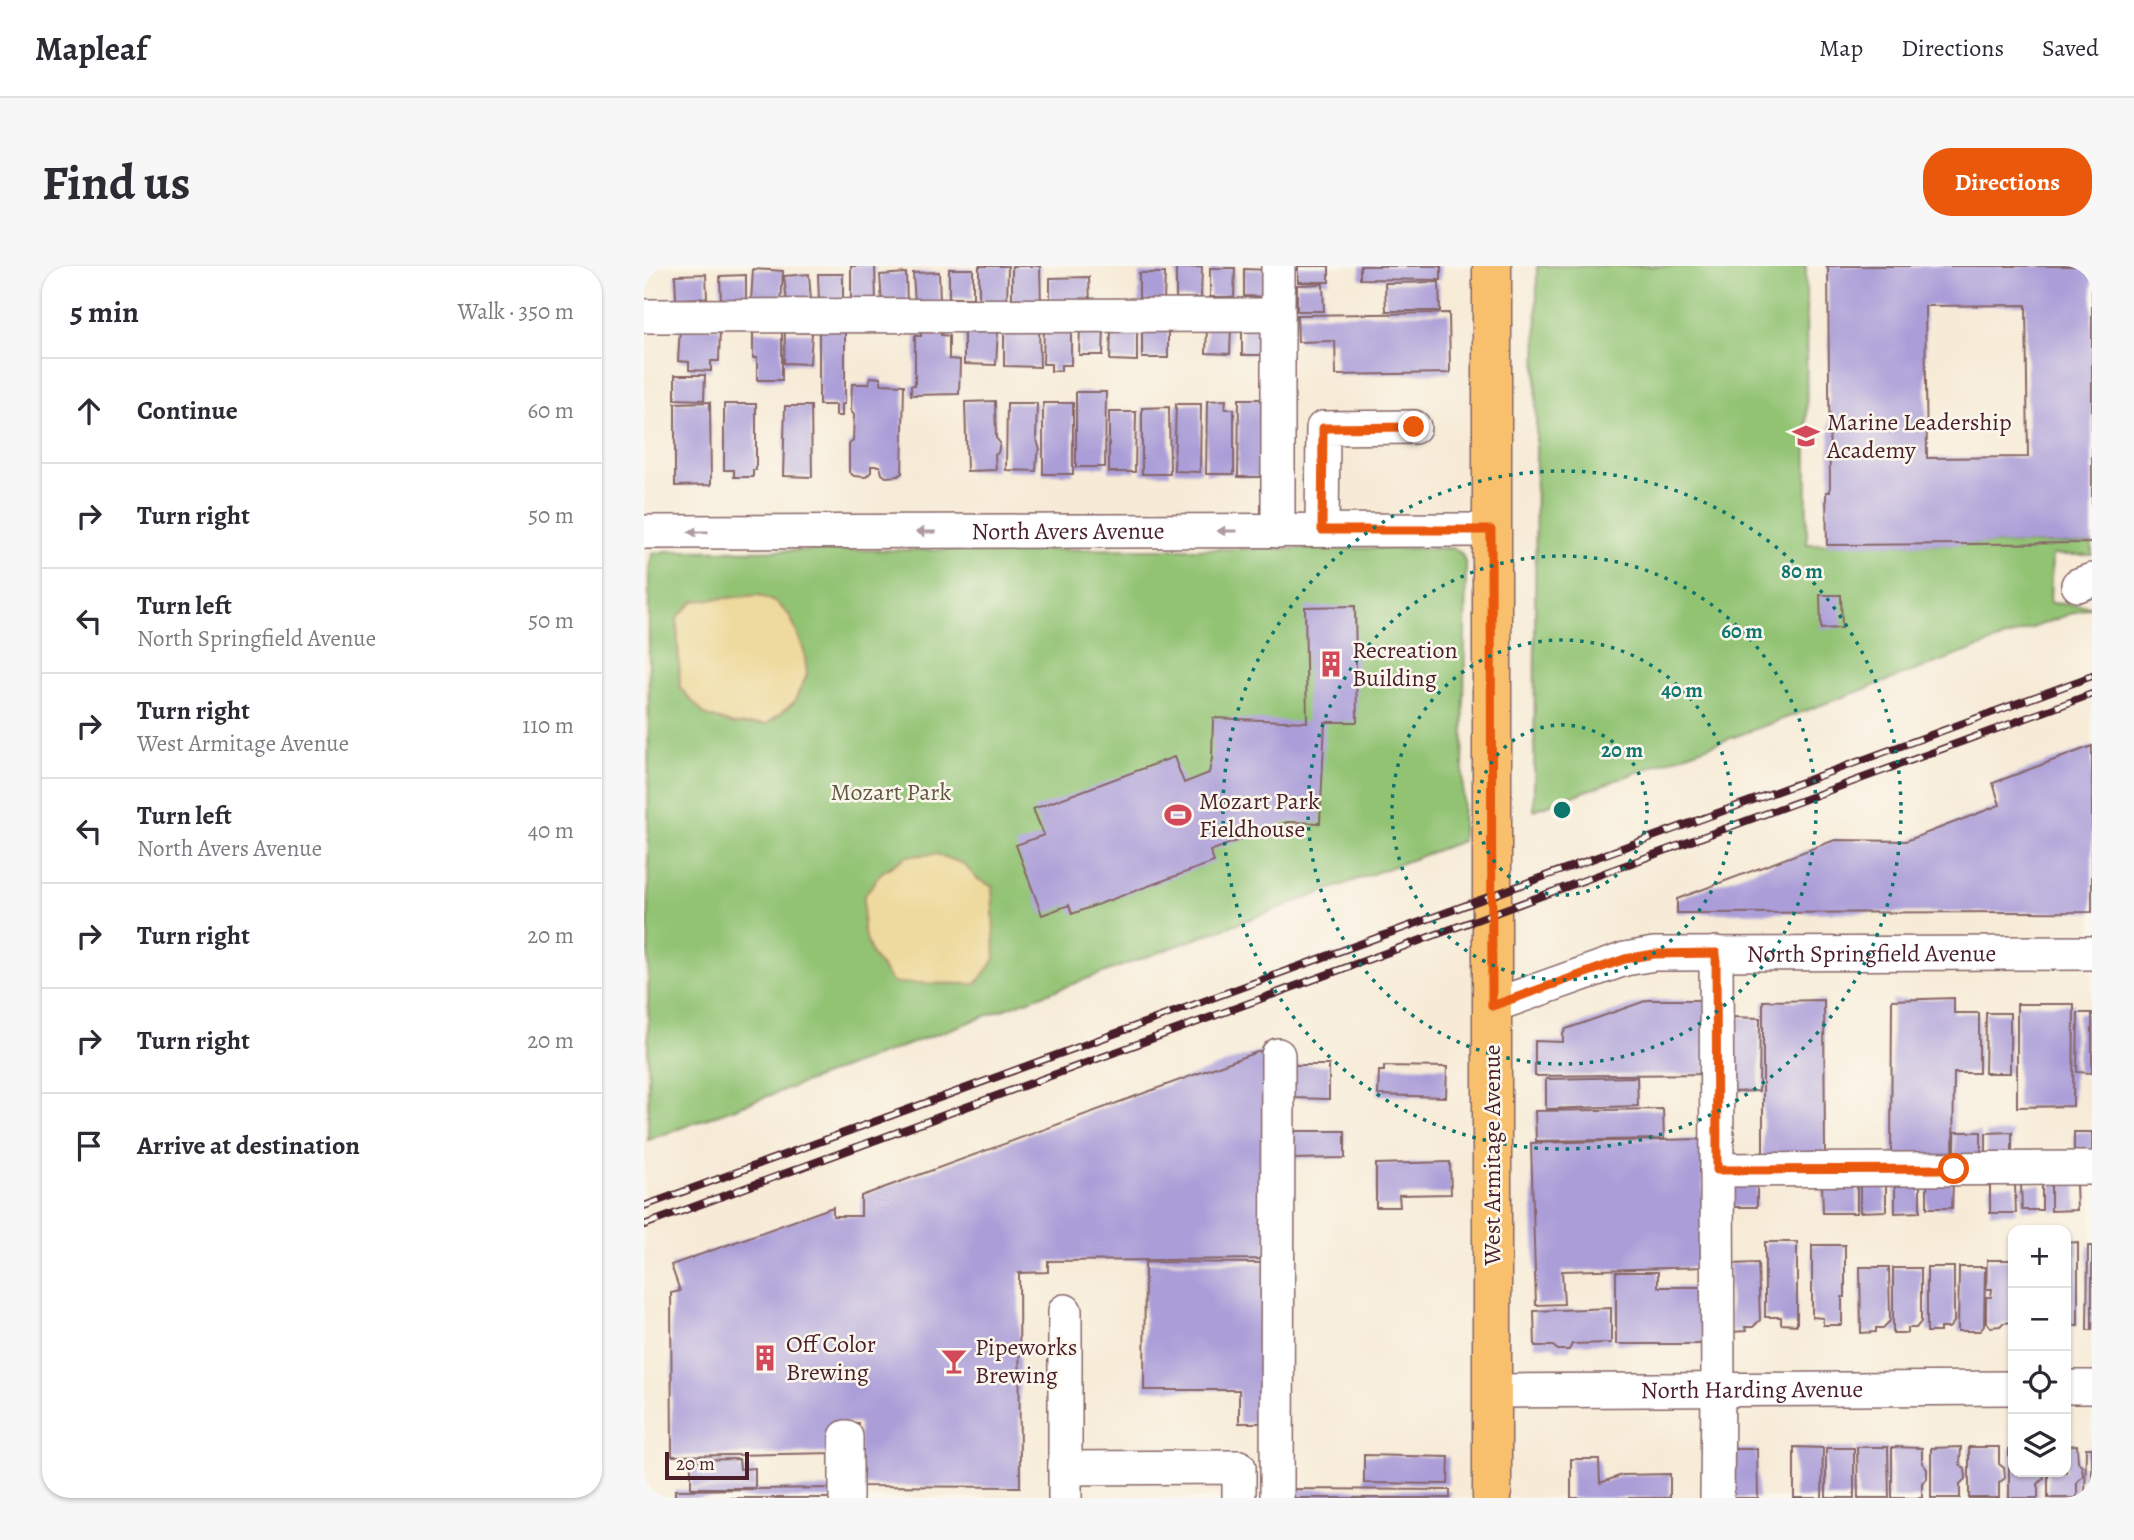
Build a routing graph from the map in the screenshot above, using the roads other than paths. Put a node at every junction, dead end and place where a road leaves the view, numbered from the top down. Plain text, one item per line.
1 (1279, 266) edge
2 (1492, 266) edge
3 (1278, 314) junction
4 (644, 316) edge
5 (1414, 427) dead end
6 (1322, 530) junction
7 (1491, 530) junction
8 (1278, 531) junction
9 (644, 533) edge
10 (1716, 953) junction
11 (2092, 953) edge
12 (1492, 1006) junction
13 (1278, 1055) dead end
14 (2092, 1168) edge
15 (1717, 1170) junction
16 (1065, 1311) dead end
17 (2071, 1387) edge
18 (2092, 1387) edge
19 (2008, 1388) edge
20 (1718, 1390) junction
21 (1491, 1391) junction
22 (846, 1437) dead end
23 (1065, 1483) edge
24 (846, 1498) edge
25 (1239, 1498) edge
26 (1277, 1498) edge
27 (1492, 1498) edge
28 (1717, 1498) edge

1 - 3 street
2 - 7 main road, West Armitage Avenue
3 - 4 street
3 - 8 street
5 - 6 street
6 - 7 street, North Avers Avenue
6 - 8 street, North Avers Avenue
7 - 12 main road, West Armitage Avenue
8 -> 9 street, North Avers Avenue
10 - 11 street, North Springfield Avenue
10 - 12 street, North Springfield Avenue
10 - 15 street
12 - 21 main road, West Armitage Avenue
13 - 26 street
14 - 15 street
15 - 20 street
16 - 23 street
17 - 18 street
19 - 20 street, North Harding Avenue
20 - 21 street, North Harding Avenue
20 - 28 street
21 - 27 main road, West Armitage Avenue
22 - 24 street
23 - 25 street

